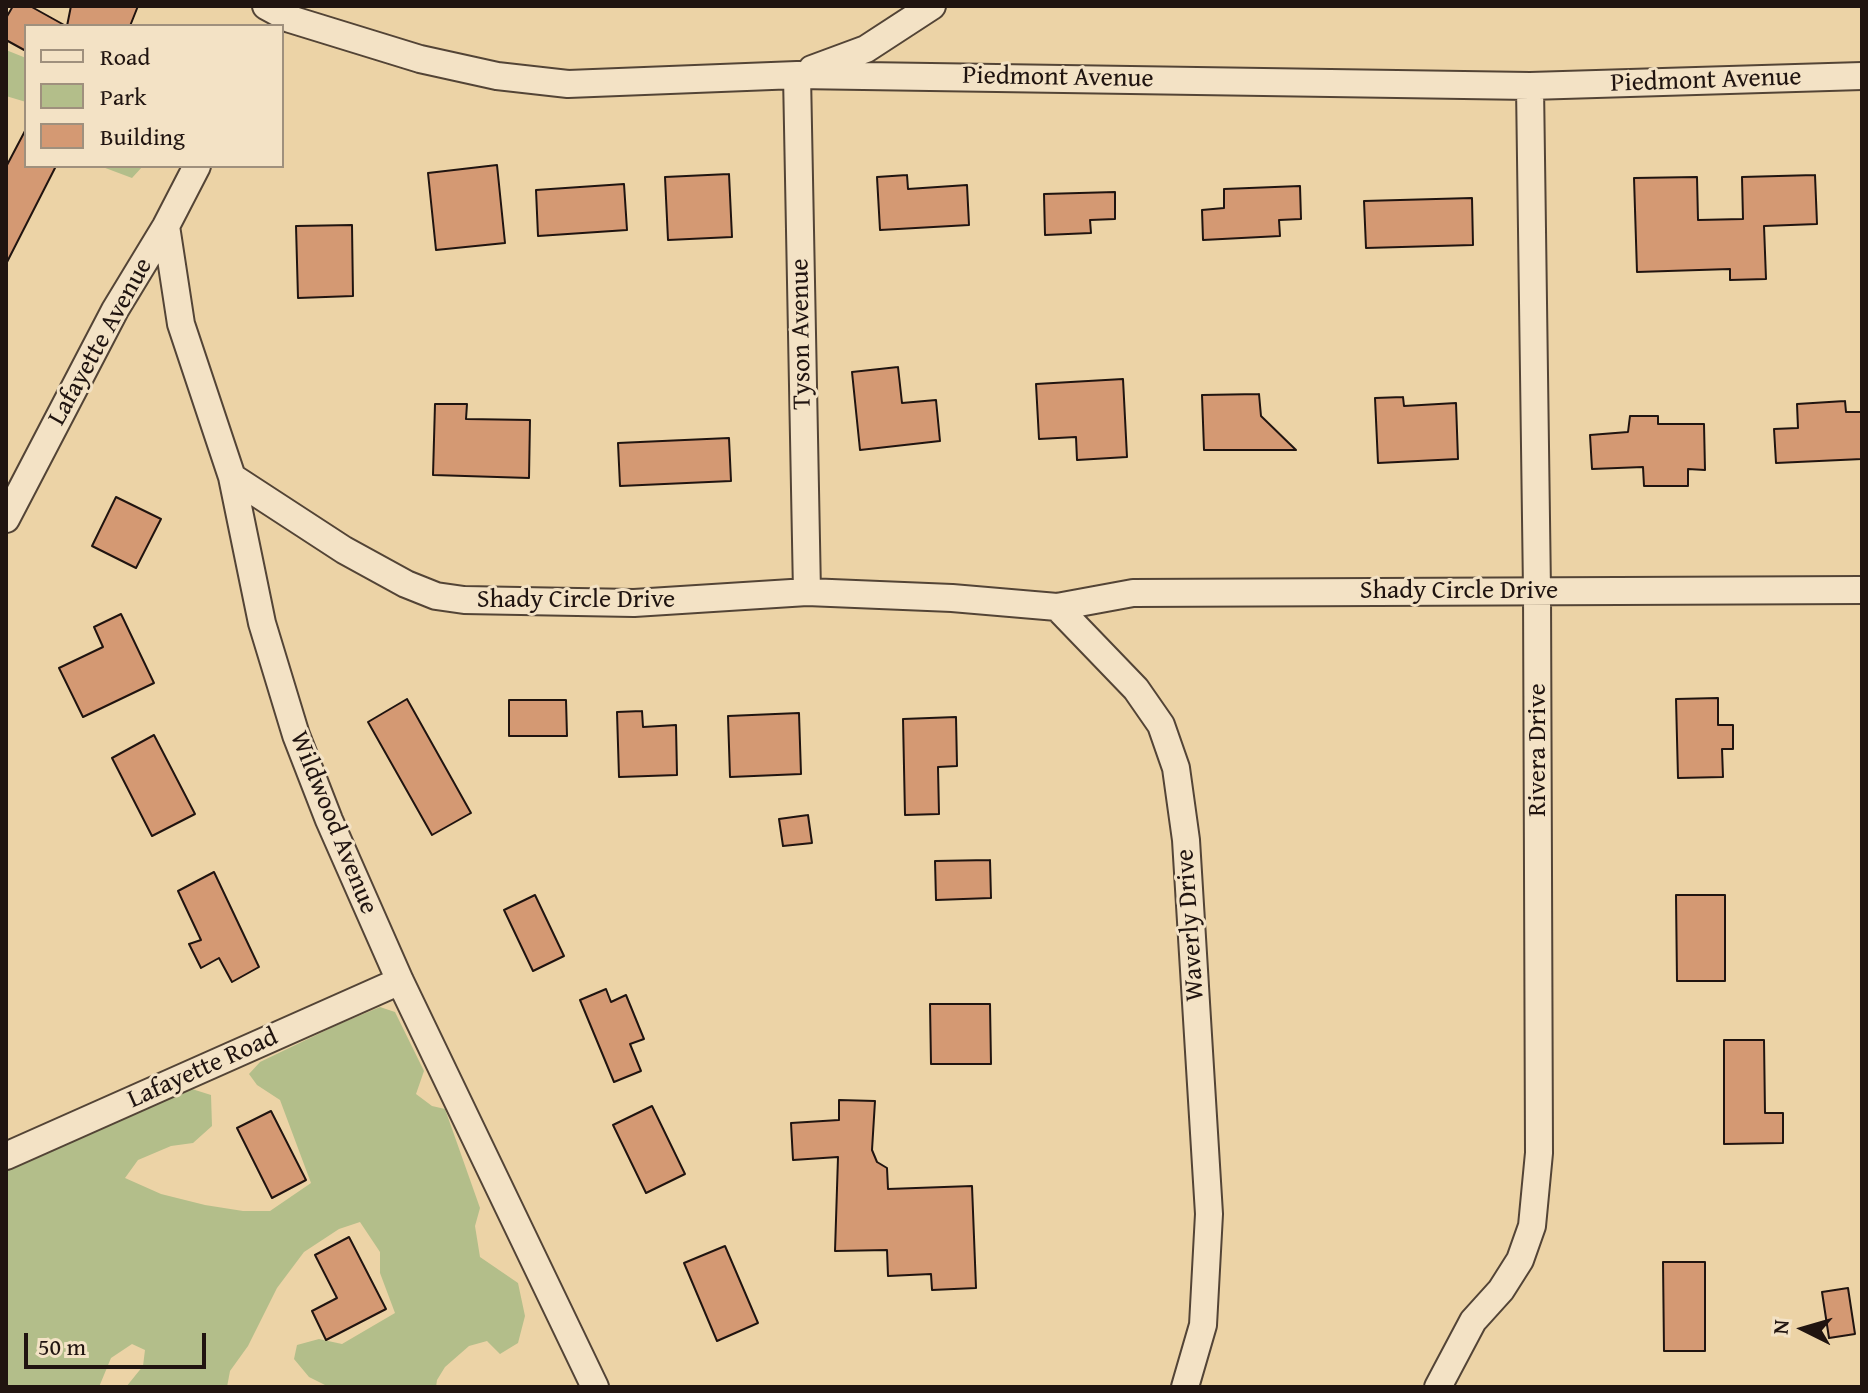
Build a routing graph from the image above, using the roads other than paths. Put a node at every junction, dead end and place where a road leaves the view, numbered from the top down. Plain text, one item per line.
1 (266, 6) edge
2 (932, 6) edge
3 (292, 18) edge
4 (797, 75) junction
5 (1862, 76) edge
6 (1530, 86) junction
7 (196, 168) edge
8 (166, 226) junction
9 (232, 477) junction
10 (6, 519) edge
11 (1537, 590) junction
12 (1862, 590) edge
13 (807, 592) junction
14 (1057, 607) junction
15 (400, 981) junction
16 (6, 1156) edge
17 (595, 1387) edge
18 (1185, 1387) edge
19 (1438, 1387) edge

1 - 3 street, Piedmont Avenue
2 - 4 street
3 - 4 street, Piedmont Avenue
4 - 6 street, Piedmont Avenue
4 - 13 street, Tyson Avenue
5 - 6 street, Piedmont Avenue
6 - 11 street, Rivera Drive
7 - 8 street, Lafayette Avenue
8 - 9 street, Wildwood Avenue
8 - 10 street, Lafayette Avenue
9 - 13 street, Shady Circle Drive
9 - 15 street, Wildwood Avenue
11 - 12 street, Shady Circle Drive
11 - 14 street, Shady Circle Drive
11 - 19 street, Rivera Drive
13 - 14 street, Shady Circle Drive
14 - 18 street, Waverly Drive
15 - 16 street, Lafayette Road
15 - 17 street, Wildwood Avenue

